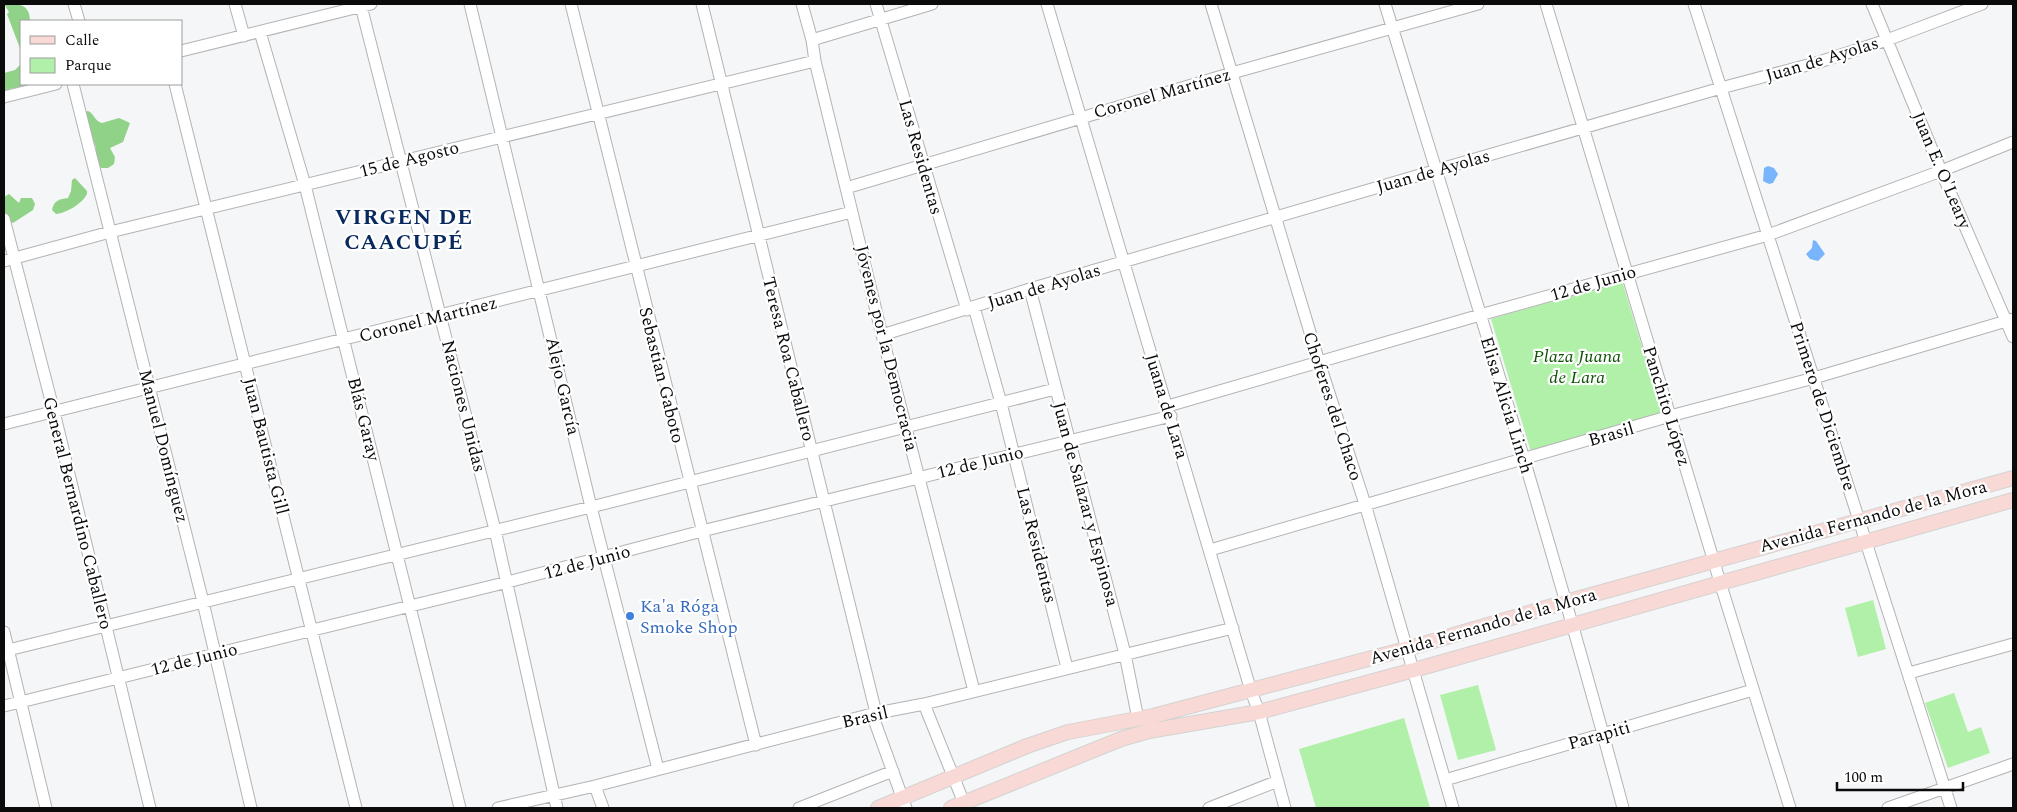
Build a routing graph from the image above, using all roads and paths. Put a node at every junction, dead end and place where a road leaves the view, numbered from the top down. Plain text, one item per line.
1 (74, 4) edge
2 (235, 4) edge
3 (470, 4) edge
4 (571, 4) edge
5 (702, 4) edge
6 (802, 4) edge
7 (876, 4) edge
8 (932, 4) edge
9 (1047, 4) edge
10 (1211, 4) edge
11 (1385, 4) edge
12 (1478, 4) edge
13 (1546, 4) edge
14 (1694, 4) edge
15 (1872, 4) edge
16 (1982, 4) edge
17 (366, 5) edge
18 (881, 19) junction
19 (79, 20) edge
20 (1392, 28) junction
21 (260, 32) junction
22 (244, 36) junction
23 (812, 40) junction
24 (1886, 40) junction
25 (182, 52) edge
26 (815, 60) junction
27 (1232, 73) junction
28 (720, 83) junction
29 (52, 85) edge
30 (72, 85) edge
31 (175, 85) edge
32 (1721, 88) junction
33 (4, 97) edge
34 (599, 112) junction
35 (1081, 117) junction
36 (1583, 128) junction
37 (502, 136) junction
38 (2013, 142) edge
39 (400, 161) junction
40 (923, 164) junction
41 (1437, 170) junction
42 (1941, 171) junction
43 (305, 185) junction
44 (846, 188) junction
45 (207, 209) junction
46 (852, 212) junction
47 (1275, 217) junction
48 (4, 219) edge
49 (110, 232) junction
50 (1768, 235) junction
51 (758, 236) junction
52 (9, 259) edge
53 (1124, 262) junction
54 (635, 266) junction
55 (1626, 273) junction
56 (1030, 290) junction
57 (540, 291) junction
58 (970, 309) junction
59 (1480, 315) junction
60 (441, 316) junction
61 (2010, 320) edge
62 (882, 335) junction
63 (2013, 337) edge
64 (344, 340) junction
65 (1319, 362) junction
66 (245, 364) junction
67 (1814, 378) junction
68 (149, 388) junction
69 (1055, 389) junction
70 (1001, 403) junction
71 (1169, 411) junction
72 (54, 412) junction
73 (1670, 416) junction
74 (4, 424) edge
75 (906, 427) junction
76 (1068, 440) junction
77 (812, 451) junction
78 (1014, 454) junction
79 (1524, 459) junction
80 (920, 477) junction
81 (2013, 478) edge
82 (690, 482) junction
83 (2013, 500) edge
84 (825, 501) junction
85 (1365, 504) junction
86 (591, 507) junction
87 (1860, 521) junction
88 (495, 530) junction
89 (702, 531) junction
90 (1867, 542) junction
91 (1210, 550) junction
92 (398, 554) junction
93 (604, 557) junction
94 (1713, 560) junction
95 (299, 579) junction
96 (508, 582) junction
97 (1720, 582) junction
98 (203, 602) junction
99 (1566, 602) junction
100 (411, 606) junction
101 (1573, 625) junction
102 (105, 626) junction
103 (1233, 628) junction
104 (313, 630) junction
105 (4, 632) edge
106 (2013, 644) edge
107 (1406, 649) junction
108 (6, 650) edge
109 (216, 654) junction
110 (1125, 654) junction
111 (1067, 668) junction
112 (1414, 670) junction
113 (1908, 673) junction
114 (117, 678) junction
115 (1753, 690) junction
116 (974, 691) junction
117 (1251, 691) junction
118 (21, 702) junction
119 (924, 704) junction
120 (4, 706) edge
121 (1259, 712) junction
122 (874, 714) junction
123 (1138, 719) junction
124 (1603, 734) junction
125 (756, 745) junction
126 (2013, 764) edge
127 (658, 768) junction
128 (893, 771) junction
129 (955, 778) junction
130 (1445, 780) junction
131 (1278, 781) junction
132 (595, 786) junction
133 (1946, 789) junction
134 (554, 794) junction
135 (905, 803) edge
136 (965, 806) edge
137 (46, 808) edge
138 (150, 808) edge
139 (251, 808) edge
140 (356, 808) edge
141 (460, 808) edge
142 (498, 808) edge
143 (557, 808) edge
144 (603, 808) edge
145 (799, 808) edge
146 (878, 808) edge
147 (951, 808) edge
148 (1210, 808) edge
149 (1285, 808) edge
150 (1453, 808) edge
151 (1623, 808) edge
152 (1790, 808) edge
153 (1888, 808) edge
154 (1951, 808) edge

1 - 19 street
2 - 22 street
3 - 37 street, Alejo García
4 - 34 street, Sebastian Gaboto
5 - 28 street, Teresa Roa Caballero
6 - 23 street, Jóvenes por la Democracia
7 - 18 street, Las Residentas
8 - 18 street
9 - 35 street, Juana de Lara
10 - 27 street, Choferes del Chaco
11 - 20 street, Elisa Alicia Linch
12 - 20 street, Coronel Martínez
13 - 36 street, Panchito López
14 - 32 street, Primero de Diciembre
15 - 24 street, Juan E. O'Leary
16 - 24 street, Juan de Ayolas
17 - 21 street
17 - 39 street, Naciones Unidas
18 - 23 street
18 - 40 street, Las Residentas
20 - 27 street, Coronel Martínez
20 - 41 street, Elisa Alicia Linch
21 - 22 street
21 - 43 street, Blás Garay
22 - 25 street
23 - 26 street, Jóvenes por la Democracia
24 - 32 street, Juan de Ayolas
24 - 42 street, Juan E. O'Leary
26 - 28 street, 15 de Agosto
26 - 44 street, Jóvenes por la Democracia
27 - 35 street, Coronel Martínez
27 - 47 street, Choferes del Chaco
28 - 34 street, 15 de Agosto
28 - 51 street, Teresa Roa Caballero
29 - 33 street
30 - 49 street, Manuel Domínguez
31 - 45 street, Juan Bautista Gill
32 - 36 street, Juan de Ayolas
32 - 50 street, Primero de Diciembre
34 - 37 street, 15 de Agosto
34 - 54 street, Sebastian Gaboto
35 - 40 street, Coronel Martínez
35 - 53 street, Juana de Lara
36 - 41 street, Juan de Ayolas
36 - 55 street, Panchito López
37 - 39 street, 15 de Agosto
37 - 57 street, Alejo García
38 - 42 street, 12 de Junio
39 - 43 street, 15 de Agosto
39 - 60 street, Naciones Unidas
40 - 44 street, Coronel Martínez
40 - 58 street, Las Residentas
41 - 47 street, Juan de Ayolas
41 - 59 street, Elisa Alicia Linch
42 - 50 street, 12 de Junio
42 - 61 street, Juan E. O'Leary
43 - 45 street, 15 de Agosto
43 - 64 street, Blás Garay
44 - 46 street, Jóvenes por la Democracia
45 - 49 street, 15 de Agosto
45 - 66 street, Juan Bautista Gill
46 - 51 street, Coronel Martínez
46 - 62 street, Jóvenes por la Democracia
47 - 53 street, Juan de Ayolas
47 - 65 street, Choferes del Chaco
48 - 52 street, General Bernardino Caballero
49 - 52 street, 15 de Agosto
49 - 68 street, Manuel Domínguez
50 - 55 street, 12 de Junio
50 - 67 street, Primero de Diciembre
51 - 54 street, Coronel Martínez
51 - 77 street, Teresa Roa Caballero
52 - 72 street, General Bernardino Caballero
53 - 56 street, Juan de Ayolas
53 - 71 street, Juana de Lara
54 - 57 street, Coronel Martínez
54 - 82 street, Sebastian Gaboto
55 - 59 street, 12 de Junio
55 - 73 street, Panchito López
56 - 58 street, Juan de Ayolas
56 - 69 street, Juan de Salazar y Espinosa
57 - 60 street, Coronel Martínez
57 - 86 street, Alejo García
58 - 62 street, Juan de Ayolas
58 - 70 street, Las Residentas
59 - 65 street, 12 de Junio
59 - 79 street, Elisa Alicia Linch
60 - 64 street, Coronel Martínez
60 - 88 street, Naciones Unidas
61 - 63 street, Juan E. O'Leary
61 - 67 street, Brasil
62 - 75 street, Jóvenes por la Democracia
64 - 66 street, Coronel Martínez
64 - 92 street, Blás Garay
65 - 71 street, 12 de Junio
65 - 85 street, Choferes del Chaco
66 - 68 street, Coronel Martínez
66 - 95 street, Juan Bautista Gill
67 - 73 street, Brasil
67 - 87 street, Primero de Diciembre
68 - 72 street, Coronel Martínez
68 - 98 street, Manuel Domínguez
69 - 70 street
69 - 76 street, Juan de Salazar y Espinosa
70 - 75 street
70 - 78 street, Las Residentas
71 - 76 street, 12 de Junio
71 - 91 street, Juana de Lara
72 - 74 street, Coronel Martínez
72 - 102 street, General Bernardino Caballero
73 - 79 street, Brasil
73 - 94 street, Panchito López
75 - 77 street
75 - 80 street, Jóvenes por la Democracia
76 - 78 street, 12 de Junio
76 - 110 street, Juan de Salazar y Espinosa
77 - 82 street
77 - 84 street, Teresa Roa Caballero
78 - 80 street, 12 de Junio
78 - 111 street, Las Residentas
79 - 85 street, Brasil
79 - 99 street, Elisa Alicia Linch
80 - 84 street, 12 de Junio
80 - 116 street, Jóvenes por la Democracia
81 - 87 main road, Avenida Fernando de la Mora
82 - 86 street
82 - 89 street, Sebastian Gaboto
83 - 90 main road, Avenida Fernando de la Mora
84 - 89 street, 12 de Junio
84 - 122 street, Teresa Roa Caballero
85 - 91 street, Brasil
85 - 107 street, Choferes del Chaco
86 - 88 street
86 - 93 street, Alejo García
87 - 90 street, Primero de Diciembre
87 - 94 main road, Avenida Fernando de la Mora
88 - 92 street
88 - 96 street, Naciones Unidas
89 - 93 street, 12 de Junio
89 - 125 street, Sebastian Gaboto
90 - 97 main road, Avenida Fernando de la Mora
90 - 113 street, Primero de Diciembre
91 - 103 street, Juana de Lara
92 - 95 street
92 - 100 street, Blás Garay
93 - 96 street, 12 de Junio
93 - 127 street, Alejo García
94 - 97 street, Panchito López
94 - 99 main road, Avenida Fernando de la Mora
95 - 98 street
95 - 104 street, Juan Bautista Gill
96 - 100 street, 12 de Junio
96 - 134 street, Naciones Unidas
97 - 101 main road, Avenida Fernando de la Mora
97 - 115 street, Panchito López
98 - 102 street
98 - 109 street, Manuel Domínguez
99 - 101 street, Elisa Alicia Linch
99 - 107 main road, Avenida Fernando de la Mora
100 - 104 street, 12 de Junio
100 - 141 street, Blás Garay
101 - 112 main road, Avenida Fernando de la Mora
101 - 124 street, Elisa Alicia Linch
102 - 108 street
102 - 114 street, General Bernardino Caballero
103 - 110 street, Brasil
103 - 117 street, Juana de Lara
104 - 109 street, 12 de Junio
104 - 140 street, Juan Bautista Gill
105 - 108 street
106 - 113 street
107 - 112 street, Choferes del Chaco
107 - 117 main road, Avenida Fernando de la Mora
108 - 118 street
109 - 114 street, 12 de Junio
109 - 139 street, Manuel Domínguez
110 - 111 street, Brasil
110 - 123 street, Juan de Salazar y Espinosa
111 - 116 street, Brasil
112 - 121 main road, Avenida Fernando de la Mora
112 - 130 street, Choferes del Chaco
113 - 133 street, Primero de Diciembre
114 - 118 street, 12 de Junio
114 - 138 street, General Bernardino Caballero
115 - 124 street, Parapiti
115 - 152 street, Panchito López
116 - 119 street, Brasil
117 - 121 street, Juana de Lara
117 - 123 main road, Avenida Fernando de la Mora
118 - 120 street, 12 de Junio
118 - 137 street
119 - 122 street, Brasil
119 - 129 street
121 - 131 street, Juana de Lara
121 - 136 main road, Avenida Fernando de la Mora
122 - 125 street, Brasil
122 - 128 street, Teresa Roa Caballero
123 - 129 main road, Avenida Fernando de la Mora
124 - 130 street, Parapiti
124 - 151 street, Elisa Alicia Linch
125 - 127 street, Brasil
126 - 133 street
127 - 132 street, Brasil
128 - 135 street, Teresa Roa Caballero
128 - 145 street
129 - 135 main road, Avenida Fernando de la Mora
129 - 136 street
130 - 150 street, Choferes del Chaco
131 - 148 street
131 - 149 street, Juana de Lara
132 - 134 street, Brasil
132 - 144 street
133 - 153 street
133 - 154 street, Primero de Diciembre
134 - 142 street, Brasil
134 - 143 street, Naciones Unidas
135 - 146 main road, Avenida Fernando de la Mora
136 - 147 main road, Avenida Fernando de la Mora

